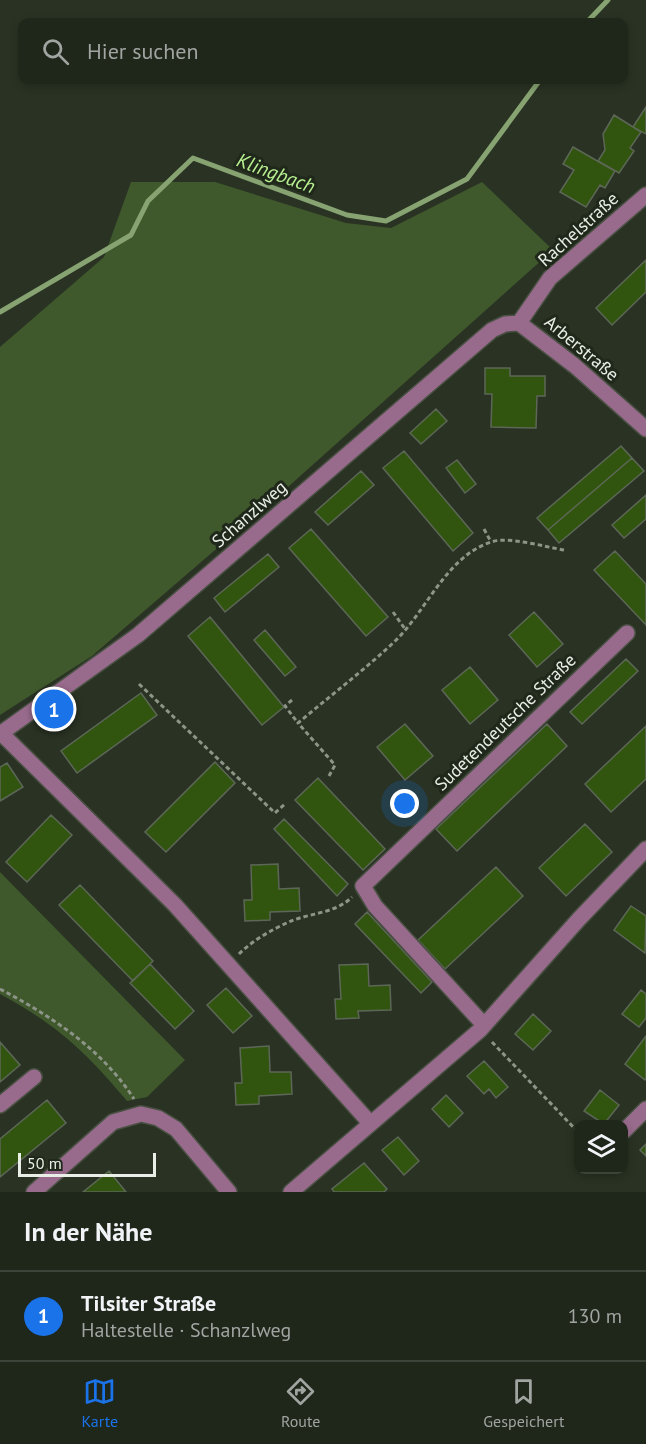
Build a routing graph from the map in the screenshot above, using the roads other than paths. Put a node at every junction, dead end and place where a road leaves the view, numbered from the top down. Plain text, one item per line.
1 (646, 195) edge
2 (519, 323) junction
3 (646, 429) edge
4 (627, 633) dead end
5 (1, 733) edge
6 (646, 849) edge
7 (482, 1028) junction
8 (34, 1077) dead end
9 (0, 1105) edge
10 (646, 1109) edge
11 (370, 1123) junction
12 (628, 1127) edge
13 (34, 1192) edge
14 (229, 1192) edge
15 (291, 1192) edge

1 - 2 street, Rachelstraße
2 - 3 street, Arberstraße
2 - 5 street, Schanzlweg
4 - 7 street, Sudetendeutsche Straße
5 - 11 street
6 - 7 street
7 - 11 street
8 - 9 street
10 - 12 street
11 - 15 street
13 - 14 street

